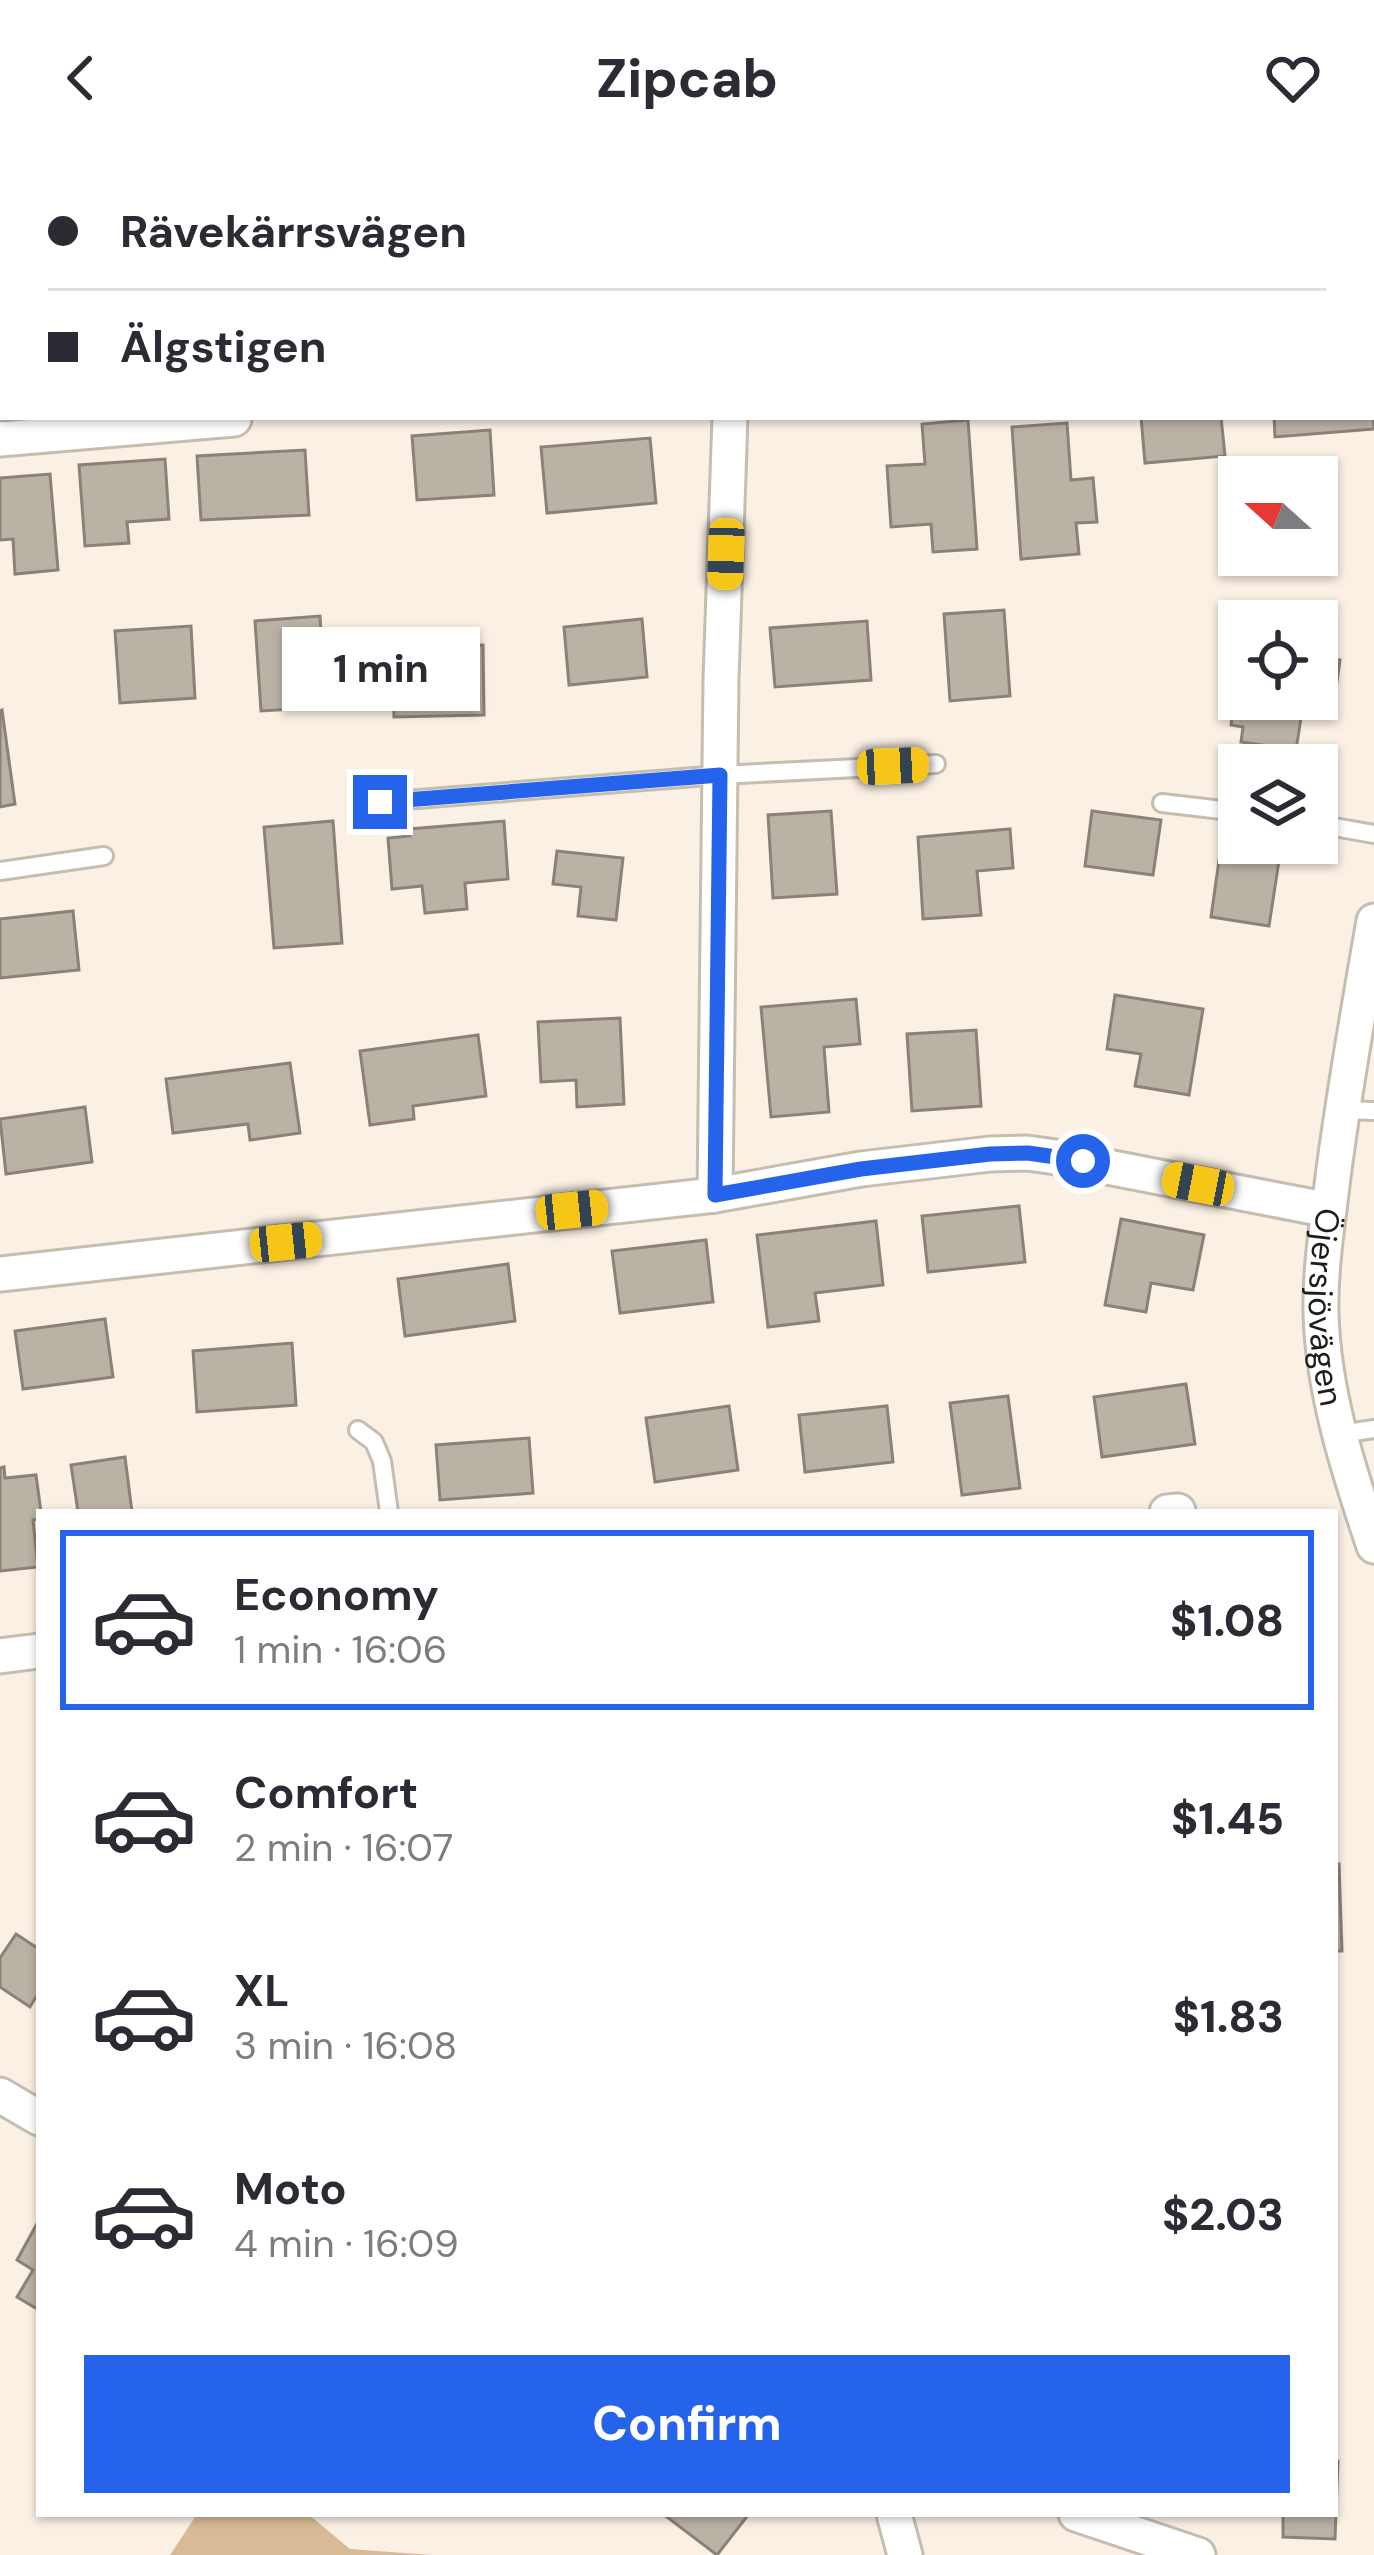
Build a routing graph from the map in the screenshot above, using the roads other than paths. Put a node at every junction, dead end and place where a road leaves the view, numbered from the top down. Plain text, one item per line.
1 (212, 420) edge
2 (730, 420) edge
3 (0, 439) edge
4 (936, 764) dead end
5 (720, 775) junction
6 (380, 802) dead end
7 (1162, 803) dead end
8 (1218, 810) edge
9 (1338, 828) edge
10 (1374, 834) edge
11 (104, 856) dead end
12 (0, 871) edge
13 (1374, 921) edge
14 (1358, 1110) edge
15 (715, 1195) junction
16 (1329, 1210) junction
17 (0, 1274) edge
18 (358, 1430) dead end
19 (1358, 1432) edge
20 (1364, 1485) edge
21 (389, 1509) edge
22 (1374, 1546) edge
23 (36, 1651) edge
24 (0, 1656) edge
25 (0, 2095) edge
26 (36, 2116) edge
27 (895, 2517) edge
28 (1085, 2517) edge
29 (905, 2555) edge
30 (1198, 2555) edge

1 - 3 street
2 - 5 street
4 - 5 lane
5 - 6 lane
5 - 15 street
7 - 8 lane
9 - 10 lane
11 - 12 lane
13 - 14 street, Öjersjövägen
14 - 16 street, Öjersjövägen
15 - 16 street
15 - 17 street
16 - 19 street, Öjersjövägen
18 - 21 lane
19 - 20 street, Öjersjövägen
20 - 22 street, Öjersjövägen
23 - 24 street
25 - 26 street
27 - 29 street
28 - 30 street

